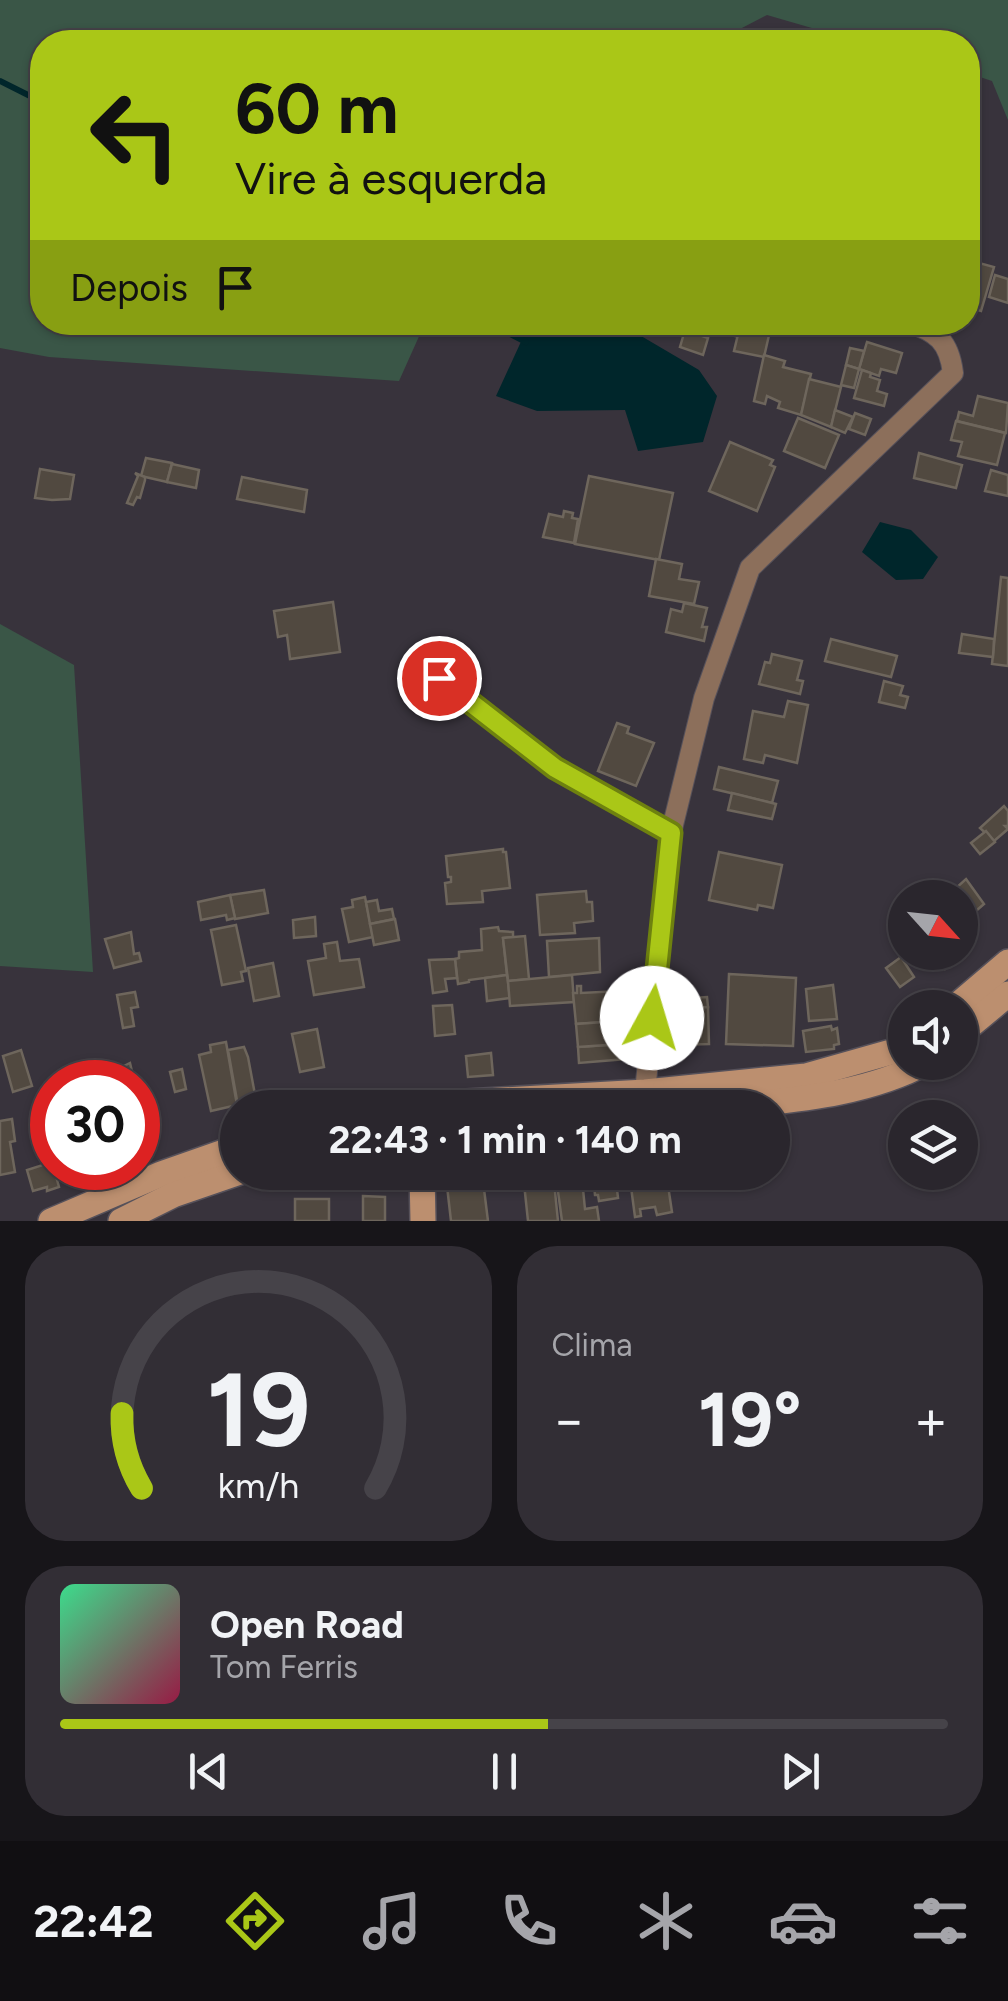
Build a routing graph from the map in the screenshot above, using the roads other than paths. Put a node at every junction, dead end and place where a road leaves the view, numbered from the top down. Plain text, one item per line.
1 (935, 335) edge
2 (439, 678) dead end
3 (671, 833) junction
4 (1008, 962) edge
5 (975, 990) edge
6 (1008, 994) edge
7 (978, 1019) edge
8 (888, 1053) edge
9 (888, 1077) edge
10 (645, 1090) edge
11 (665, 1090) edge
12 (790, 1100) edge
13 (220, 1153) edge
14 (220, 1179) edge
15 (422, 1190) edge
16 (51, 1221) edge
17 (121, 1221) edge
18 (423, 1221) edge

1 - 3 street
2 - 3 lane
3 - 10 street
4 - 5 main road
6 - 7 main road
8 - 11 main road
9 - 12 main road
13 - 16 main road
14 - 17 main road
15 - 18 main road

